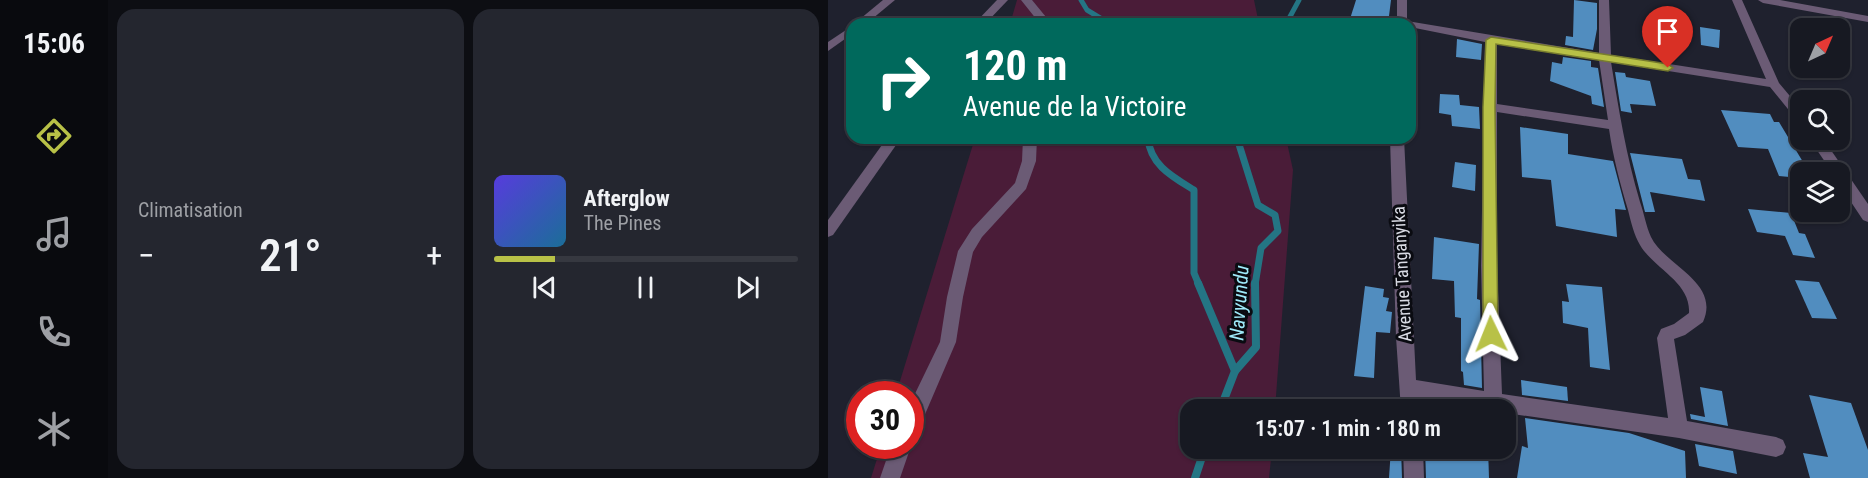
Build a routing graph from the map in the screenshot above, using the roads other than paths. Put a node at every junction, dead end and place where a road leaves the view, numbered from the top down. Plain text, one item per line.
1 (890, 0) edge
2 (1004, 0) edge
3 (1026, 0) edge
4 (1402, 0) edge
5 (1604, 0) edge
6 (1737, 0) edge
7 (1763, 0) edge
8 (867, 18) edge
9 (984, 18) edge
10 (1041, 18) edge
11 (1405, 18) edge
12 (1868, 19) edge
13 (1416, 26) edge
14 (846, 34) edge
15 (1491, 40) junction
16 (828, 48) edge
17 (1605, 59) junction
18 (1774, 84) junction
19 (1790, 104) edge
20 (1489, 107) junction
21 (1617, 126) junction
22 (890, 144) edge
23 (1030, 144) edge
24 (1397, 144) edge
25 (1850, 189) edge
26 (1868, 216) edge
27 (828, 231) edge
28 (1410, 387) junction
29 (924, 395) edge
30 (1410, 399) edge
31 (1476, 399) edge
32 (1493, 399) edge
33 (1516, 405) edge
34 (1679, 429) junction
35 (1776, 447) dead end
36 (897, 459) edge
37 (1413, 459) edge
38 (890, 478) edge
39 (1414, 478) edge

1 - 8 street
2 - 9 street
3 - 10 street
4 - 11 street
5 - 17 street
6 - 18 street
7 - 12 street
13 - 15 street
14 - 16 street
15 - 17 street
15 - 20 street
17 - 18 street
17 - 21 street
18 - 19 street
20 - 21 street
20 - 32 street
21 - 34 street
22 - 27 street
23 - 29 street
24 - 28 street, Avenue Tanganyika
25 - 26 street
28 - 30 street, Avenue Tanganyika
28 - 31 street
33 - 34 street
34 - 35 street
36 - 38 street
37 - 39 street

